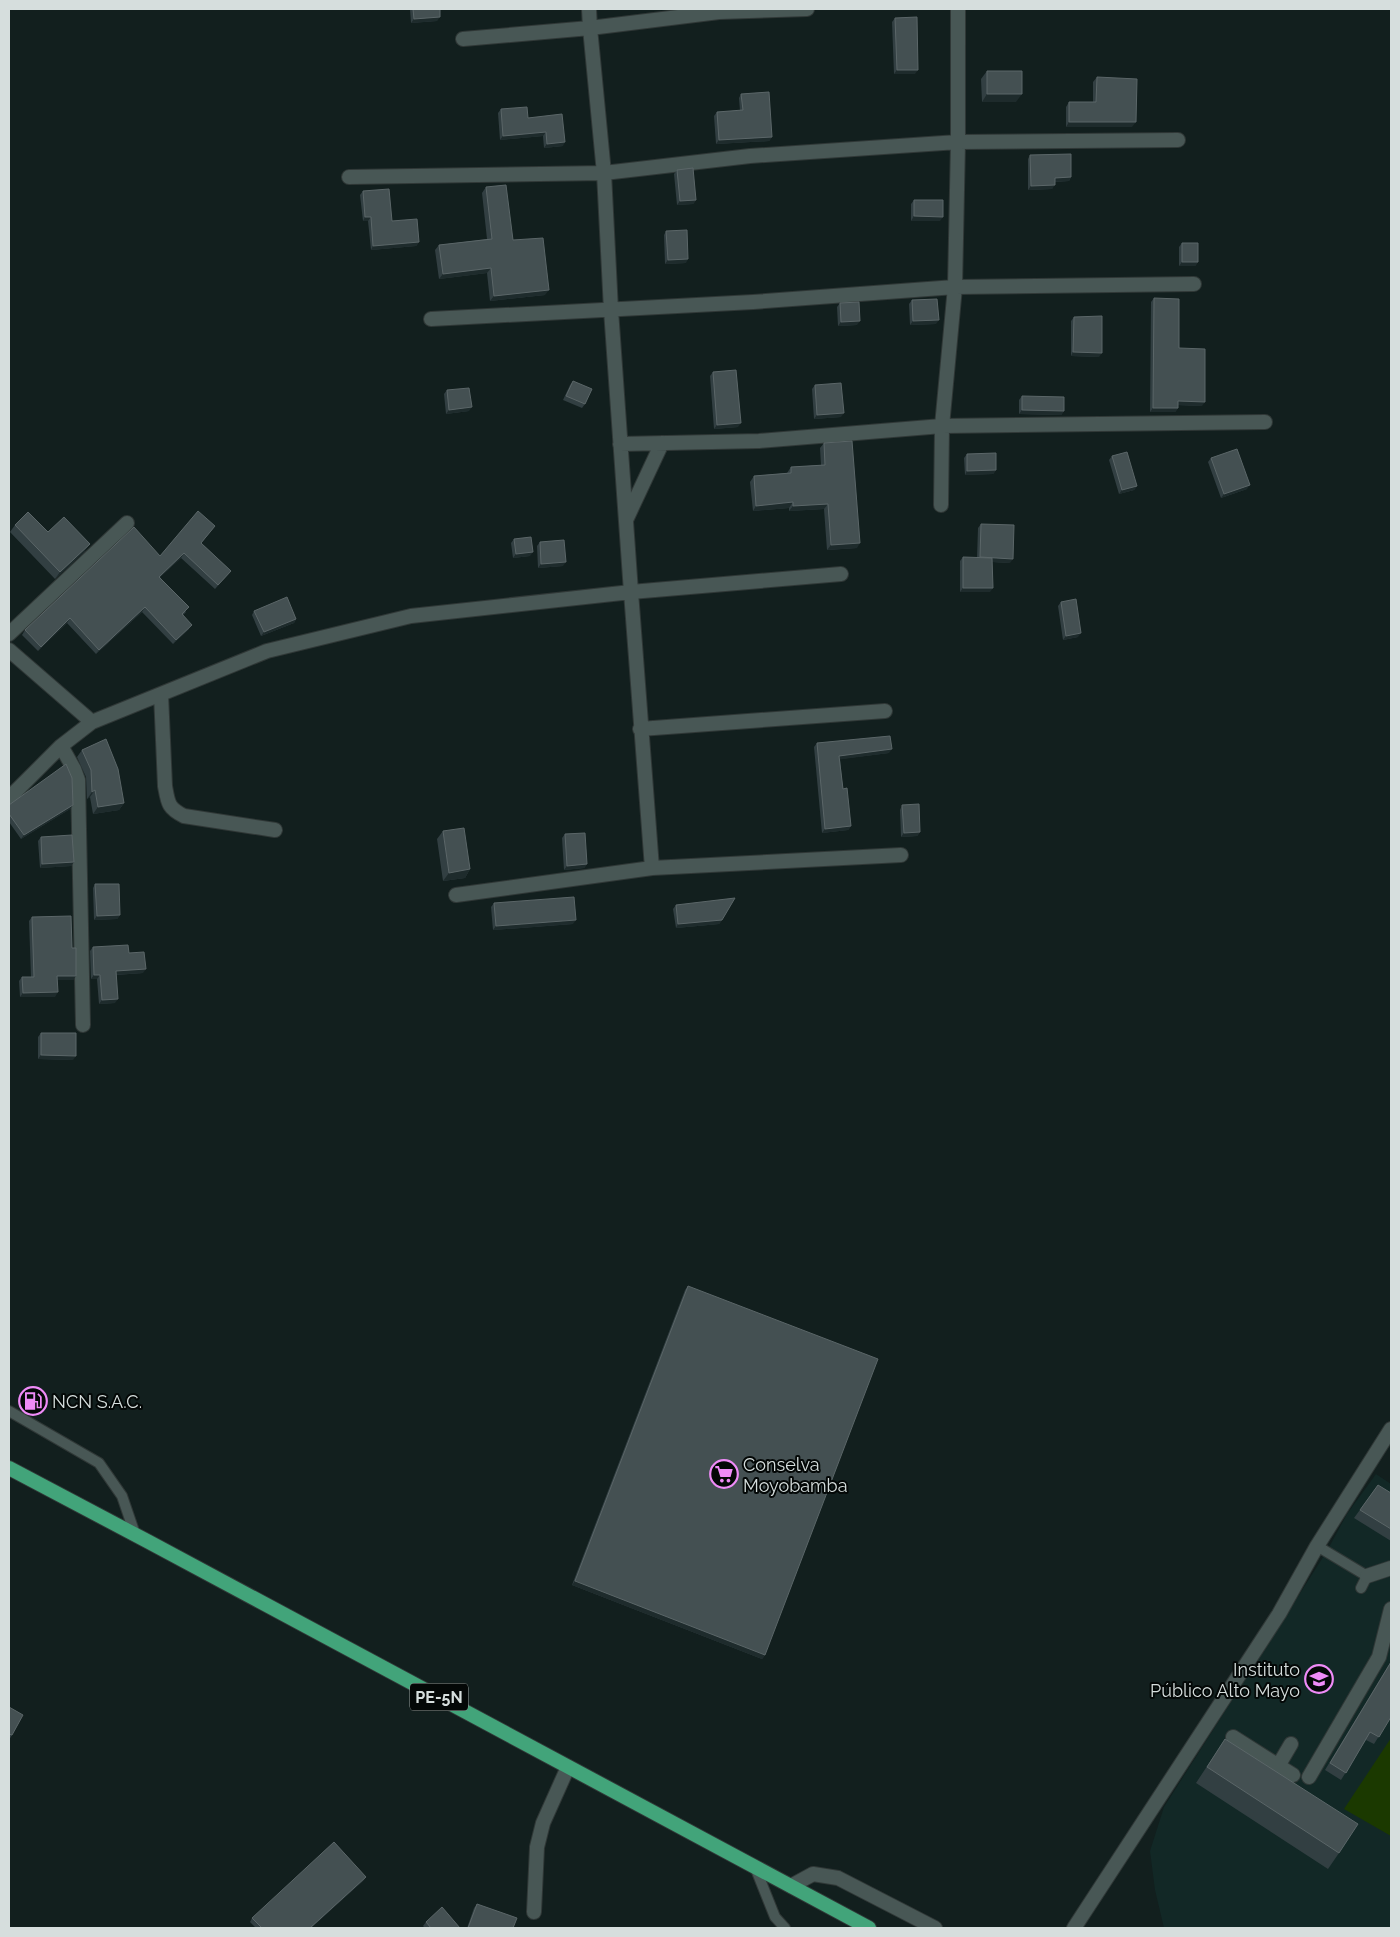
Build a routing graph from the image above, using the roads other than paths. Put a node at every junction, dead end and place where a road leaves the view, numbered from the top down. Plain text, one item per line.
1 (589, 9) edge
2 (807, 9) edge
3 (958, 9) edge
4 (590, 28) junction
5 (463, 39) dead end
6 (1178, 140) dead end
7 (958, 142) junction
8 (604, 173) junction
9 (349, 177) dead end
10 (1194, 284) dead end
11 (955, 287) junction
12 (611, 310) junction
13 (431, 319) dead end
14 (1265, 422) dead end
15 (942, 426) junction
16 (662, 443) junction
17 (620, 444) junction
18 (941, 505) dead end
19 (625, 520) junction
20 (127, 523) dead end
21 (840, 574) dead end
22 (631, 592) junction
23 (9, 634) edge
24 (9, 650) edge
25 (161, 694) junction
26 (885, 711) dead end
27 (92, 722) junction
28 (640, 729) junction
29 (61, 746) junction
30 (9, 798) edge
31 (275, 830) dead end
32 (901, 855) dead end
33 (652, 868) junction
34 (456, 895) dead end
35 (83, 1025) dead end
36 (9, 1411) edge
37 (1391, 1429) edge
38 (9, 1468) edge
39 (135, 1534) junction
40 (1317, 1546) junction
41 (1391, 1568) edge
42 (1364, 1582) joint
43 (1391, 1609) edge
44 (1233, 1737) dead end
45 (1291, 1744) dead end
46 (568, 1767) junction
47 (1275, 1771) junction
48 (1310, 1777) junction
49 (1309, 1792) edge
50 (755, 1867) junction
51 (791, 1886) junction
52 (534, 1912) dead end
53 (785, 1928) edge
54 (869, 1928) edge
55 (935, 1928) edge
56 (1074, 1928) edge

1 - 4 street
2 - 4 street
3 - 7 street
4 - 5 street
4 - 8 street
6 - 7 street
7 - 8 street
7 - 11 street
8 - 9 street
8 - 12 street
10 - 11 street
11 - 12 street
11 - 15 street
12 - 13 street
12 - 17 street
14 - 15 street
15 - 16 street
15 - 18 street
16 - 17 street
16 - 19 street
17 - 19 street
19 - 22 street
20 - 23 street
21 - 22 street
22 - 25 street
22 - 28 street
24 - 27 street
25 - 27 street
25 - 31 street
26 - 28 street
27 - 29 street
28 - 33 street
29 - 30 street
29 - 35 street
32 - 33 street
33 - 34 street
36 - 39 lane
37 - 40 street
38 - 39 highway, PE-5N
39 - 46 highway, PE-5N
40 - 42 lane
40 - 56 street
41 - 42 street
43 - 48 street
44 - 47 street
45 - 47 street
46 - 50 highway, PE-5N
46 - 52 street
47 - 48 street
48 - 49 street
50 - 51 highway, PE-5N
50 - 53 lane
51 - 54 highway, PE-5N
51 - 55 street

